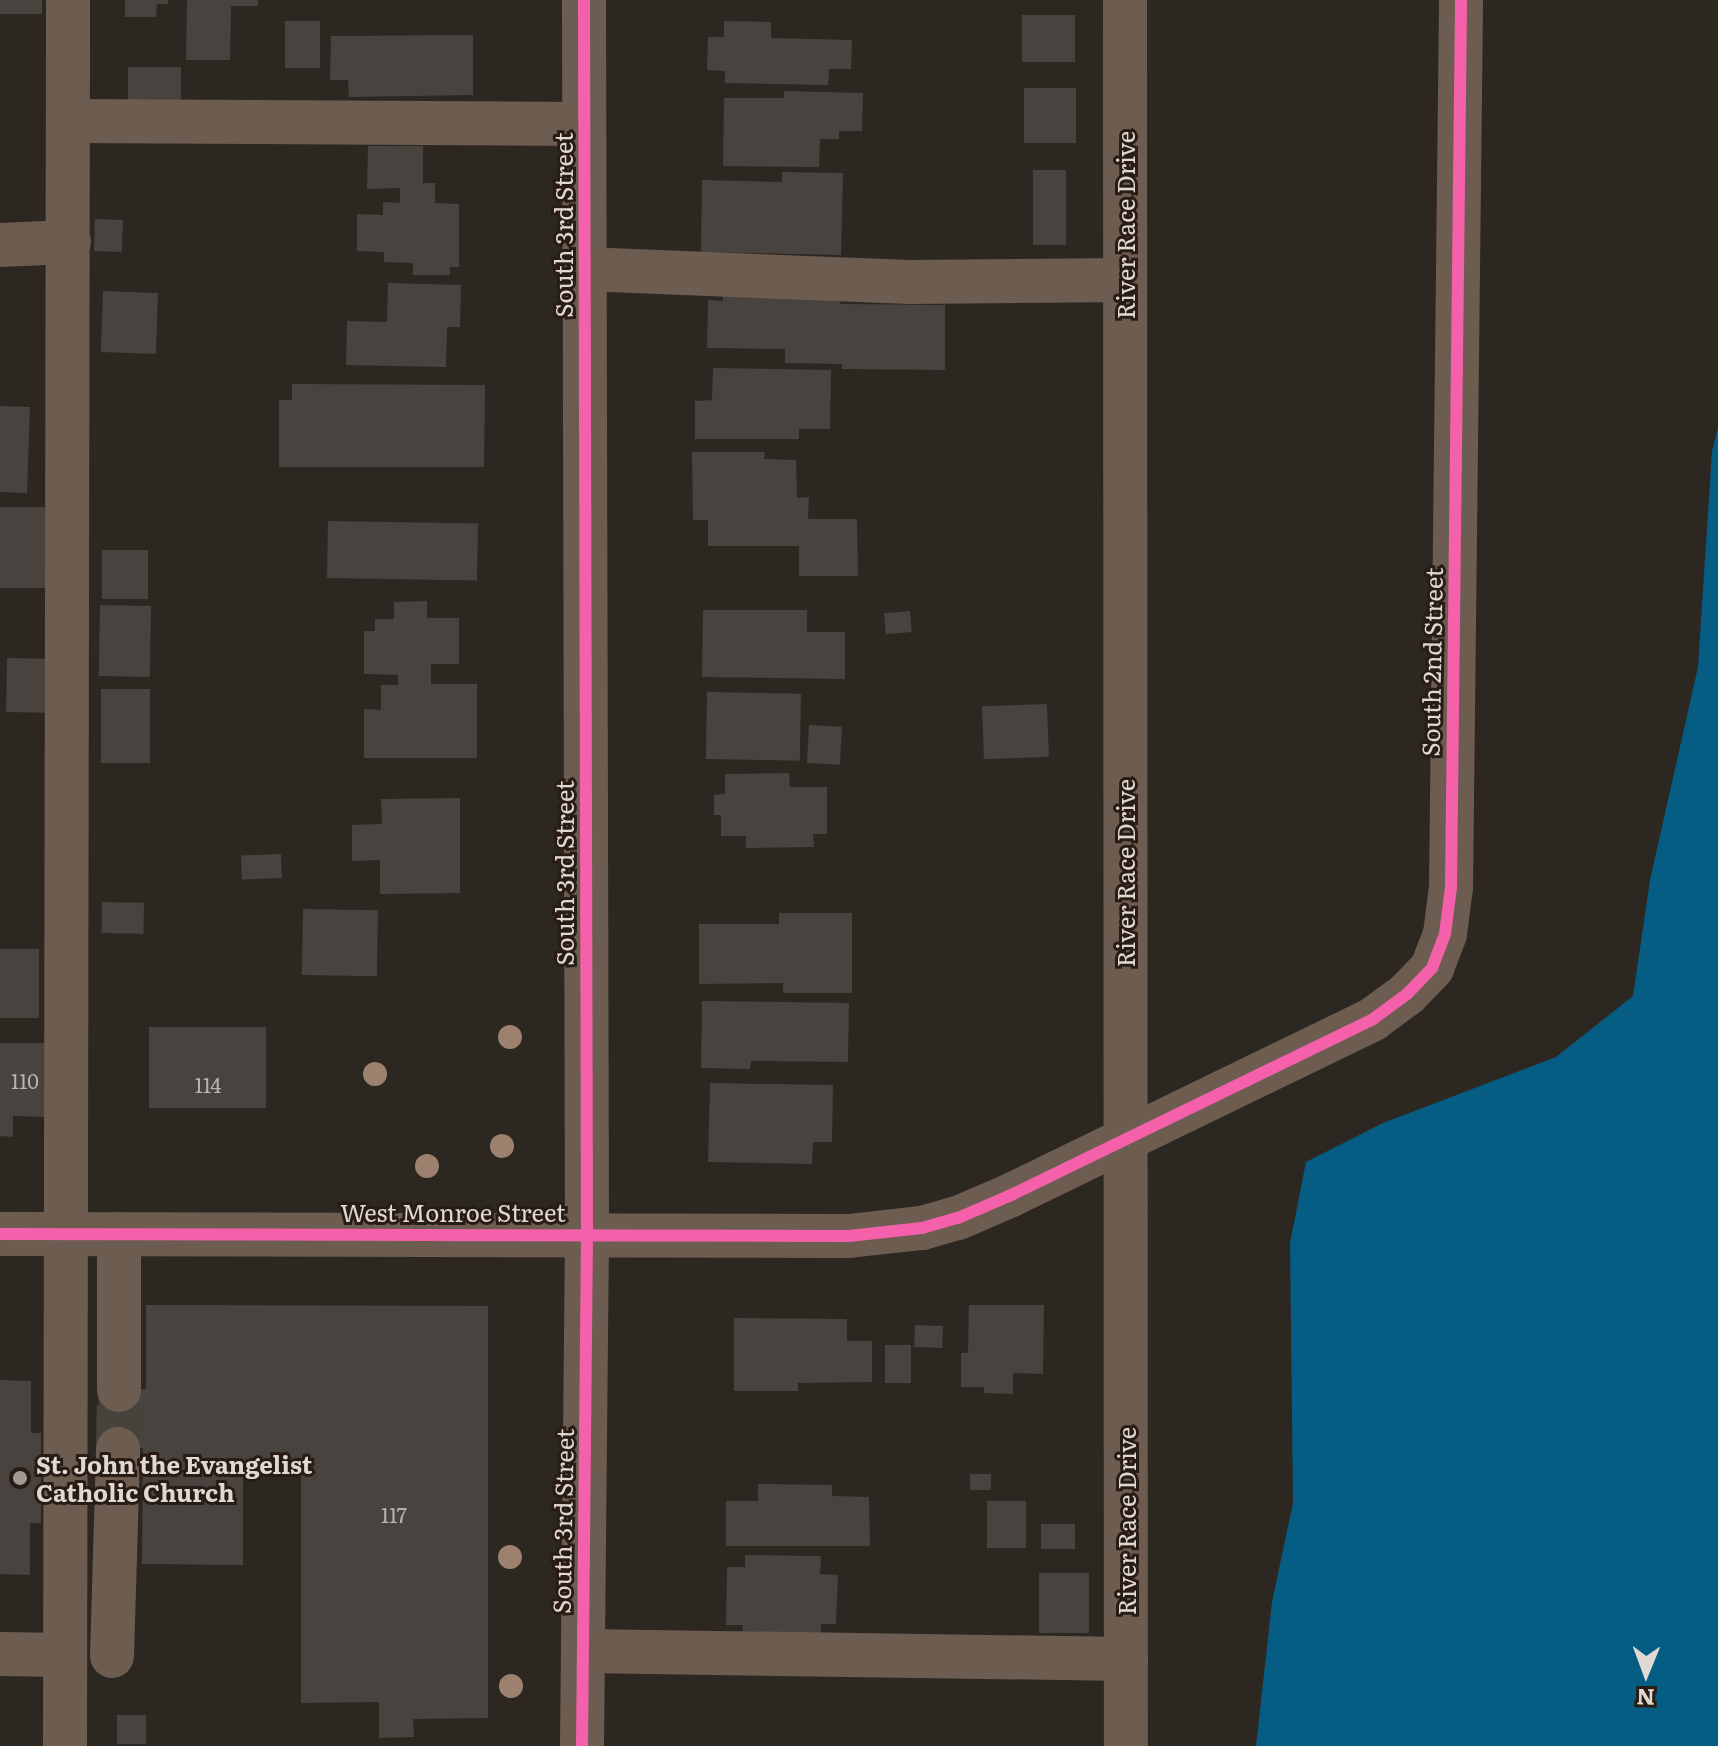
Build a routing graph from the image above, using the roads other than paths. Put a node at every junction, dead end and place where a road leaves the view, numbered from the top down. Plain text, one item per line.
1 (68, 0) edge
2 (584, 0) edge
3 (1125, 0) edge
4 (1461, 0) edge
5 (69, 121) junction
6 (584, 124) junction
7 (69, 242) junction
8 (0, 245) edge
9 (584, 269) junction
10 (1125, 280) junction
11 (1125, 1138) junction
12 (0, 1234) edge
13 (66, 1234) junction
14 (119, 1234) junction
15 (587, 1235) junction
16 (119, 1390) tunnel mouth
17 (118, 1449) tunnel mouth
18 (583, 1651) junction
19 (0, 1654) edge
20 (64, 1655) junction
21 (112, 1656) dead end
22 (1126, 1659) junction
23 (65, 1746) edge
24 (582, 1746) edge
25 (1126, 1746) edge

1 - 5 street
2 - 6 street, South 3rd Street
3 - 10 street, River Race Drive
4 - 11 street, South 2nd Street
5 - 6 street
5 - 7 street
6 - 9 street, South 3rd Street
7 - 8 street
7 - 13 street
9 - 10 street
9 - 15 street, South 3rd Street
10 - 11 street, River Race Drive
11 - 15 street, West Monroe Street
11 - 22 street, River Race Drive
12 - 13 street, West Monroe Street
13 - 14 street, West Monroe Street
13 - 20 street
14 - 15 street, West Monroe Street
14 - 16 street
15 - 18 street, South 3rd Street
17 - 21 street
18 - 22 street
18 - 24 street, South 3rd Street
19 - 20 street
20 - 23 street
22 - 25 street, River Race Drive

